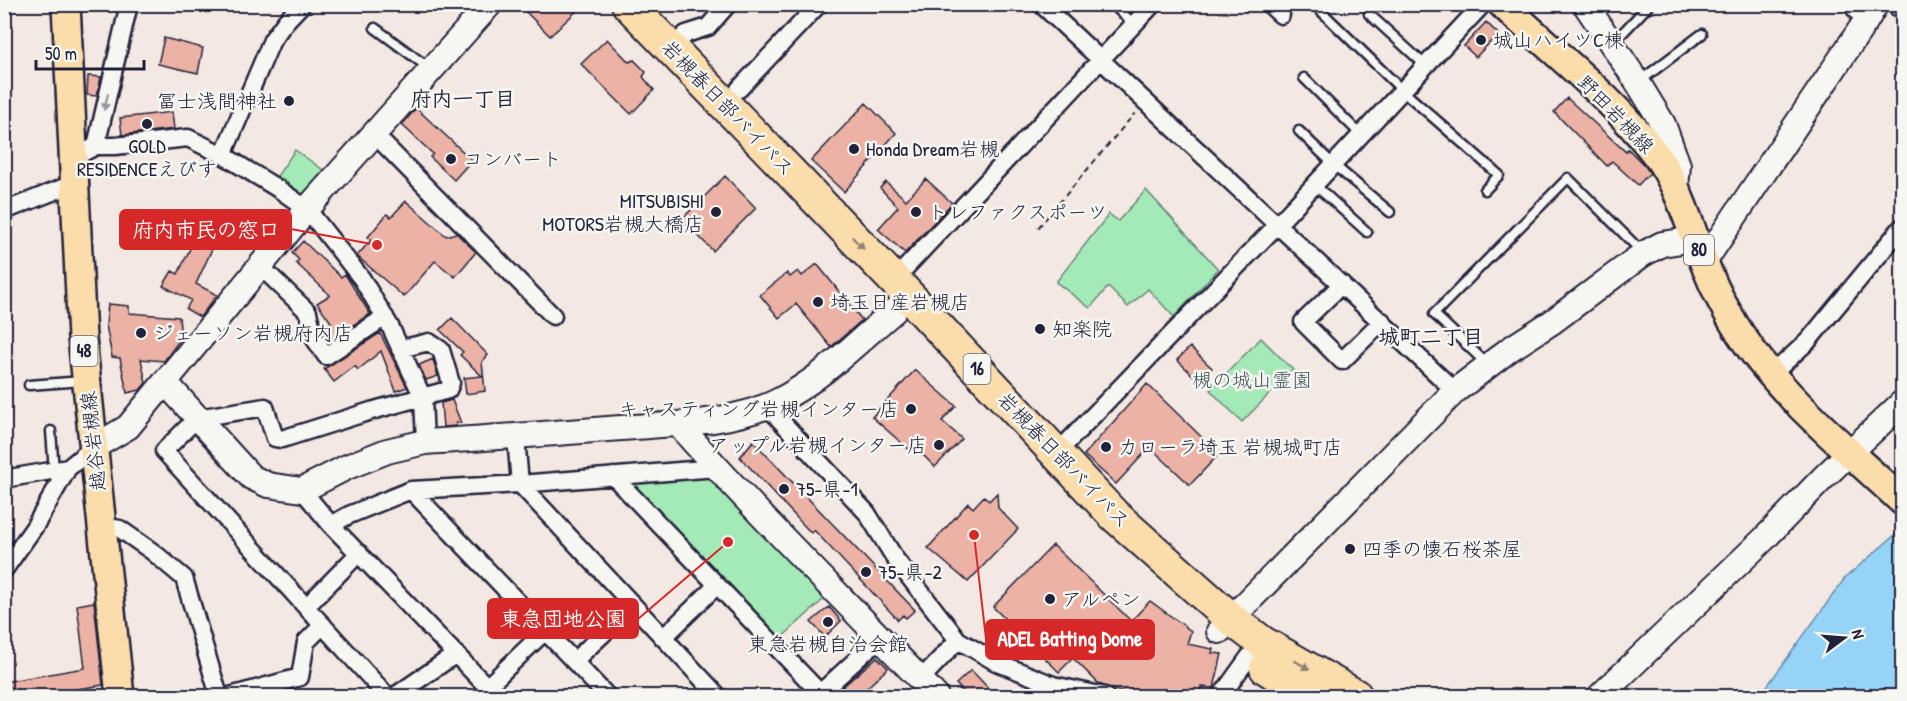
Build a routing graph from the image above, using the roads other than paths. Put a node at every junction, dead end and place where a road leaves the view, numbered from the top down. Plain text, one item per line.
1 (66, 4) edge
2 (129, 4) edge
3 (302, 4) edge
4 (490, 4) edge
5 (603, 4) edge
6 (628, 4) edge
7 (728, 4) edge
8 (1041, 4) edge
9 (1112, 4) edge
10 (1154, 4) edge
11 (1483, 4) edge
12 (1502, 4) edge
13 (1585, 4) edge
14 (1650, 4) edge
15 (1894, 4) edge
16 (815, 6) edge
17 (1319, 9) dead end
18 (1864, 10) edge
19 (1902, 10) edge
20 (1369, 14) dead end
21 (1135, 25) junction
22 (375, 28) dead end
23 (1702, 34) dead end
24 (1612, 44) junction
25 (671, 49) junction
26 (1101, 62) junction
27 (1426, 66) junction
28 (431, 71) junction
29 (1304, 78) dead end
30 (1638, 83) junction
31 (739, 89) dead end
32 (1403, 91) junction
33 (1299, 131) dead end
34 (374, 134) junction
35 (1361, 135) junction
36 (224, 155) junction
37 (82, 162) junction
38 (1334, 165) junction
39 (1315, 186) junction
40 (1676, 188) junction
41 (1485, 190) dead end
42 (306, 209) junction
43 (4, 211) edge
44 (1390, 212) dead end
45 (1278, 224) junction
46 (1902, 227) edge
47 (1367, 232) dead end
48 (1700, 250) junction
49 (1643, 254) junction
50 (260, 266) junction
51 (894, 280) junction
52 (1342, 284) junction
53 (894, 311) junction
54 (553, 316) dead end
55 (385, 317) junction
56 (1382, 321) junction
57 (400, 349) junction
58 (1489, 365) junction
59 (1771, 375) junction
60 (87, 381) junction
61 (165, 382) junction
62 (28, 385) dead end
63 (1455, 391) junction
64 (423, 398) junction
65 (1902, 404) edge
66 (766, 405) junction
67 (197, 418) junction
68 (678, 424) junction
69 (51, 431) dead end
70 (516, 436) junction
71 (425, 442) junction
72 (94, 447) junction
73 (1849, 453) junction
74 (1056, 454) junction
75 (716, 468) junction
76 (61, 469) junction
77 (613, 476) junction
78 (4, 479) edge
79 (520, 484) junction
80 (302, 489) junction
81 (411, 490) junction
82 (1900, 499) edge
83 (331, 525) junction
84 (102, 526) junction
85 (359, 553) junction
86 (4, 570) edge
87 (717, 585) junction
88 (633, 606) junction
89 (306, 607) junction
90 (323, 625) junction
91 (1225, 625) junction
92 (545, 631) junction
93 (881, 637) junction
94 (663, 638) junction
95 (958, 640) junction
96 (1256, 650) junction
97 (456, 654) junction
98 (574, 661) junction
99 (928, 688) edge
100 (492, 691) edge
101 (113, 696) edge
102 (219, 696) edge
103 (230, 696) edge
104 (387, 696) edge
105 (395, 696) edge
106 (607, 696) edge
107 (718, 696) edge
108 (820, 696) edge
109 (1105, 696) edge
110 (1221, 696) edge
111 (1311, 696) edge
112 (1356, 696) edge
113 (1600, 696) edge

1 - 37 main road, 越谷岩槻線 / 48
2 -> 37 street
3 - 36 street
4 - 28 street
5 - 53 highway, 岩槻春日部バイパス / 16
6 - 25 highway, 岩槻春日部バイパス / 16
7 - 25 street
8 - 26 street
9 - 21 lane
10 - 21 street
11 - 27 street
12 - 40 main road, 野田岩槻線 / 80
13 - 24 street
14 - 24 lane
15 - 19 street
16 - 31 street
17 - 32 lane
18 - 48 street
20 - 27 lane
21 - 26 street
22 - 28 lane
23 - 30 lane
24 - 30 street
25 -> 51 highway, 岩槻春日部バイパス / 16
26 - 45 street
26 - 51 street
27 - 32 street
28 - 34 street
29 - 35 lane
30 - 40 street
32 - 35 street
32 - 41 lane
33 - 38 lane
34 - 42 street
34 - 54 street
35 - 38 street
36 - 37 street
36 - 42 street
37 - 43 street
37 - 60 main road, 越谷岩槻線 / 48
38 - 39 street
38 - 44 lane
39 - 45 street
39 - 47 lane
40 - 48 main road, 野田岩槻線 / 80
42 - 50 street
42 - 55 street
45 - 52 street
45 - 74 street
46 - 59 street
48 - 49 street
48 - 59 main road, 野田岩槻線 / 80
49 - 58 street
49 - 58 lane
50 - 55 street
50 - 61 street
51 - 74 highway, 岩槻春日部バイパス / 16
52 - 56 street
52 - 56 street
53 - 66 street
53 - 91 highway, 岩槻春日部バイパス / 16
55 - 57 street
56 - 63 street
57 - 64 street
57 - 64 street
58 - 63 street
59 - 73 main road, 野田岩槻線 / 80
60 - 62 lane
60 - 72 main road, 越谷岩槻線 / 48
61 - 67 street
61 - 72 street
63 - 91 street
64 - 67 street
64 - 71 street
65 - 73 street
66 - 68 street
66 - 95 street
67 - 80 street
67 - 89 street
68 - 70 street
68 - 75 street
69 - 76 lane
70 - 71 street
70 - 79 street
71 - 80 street
72 - 76 street
72 - 84 main road, 越谷岩槻線 / 48
73 - 82 main road, 野田岩槻線 / 80
73 - 113 street
74 - 91 highway, 岩槻春日部バイパス / 16
75 - 77 street
75 - 93 street
76 - 78 street
76 - 86 street
77 - 79 street
77 - 87 street
79 - 81 street
79 - 88 street
80 - 83 street
81 - 83 street
81 - 92 street
83 - 85 street
84 - 101 main road, 越谷岩槻線 / 48
84 - 102 street
85 - 89 street
85 - 97 street
87 - 94 street
87 - 108 street
88 - 94 street
88 - 98 street
89 - 90 street
90 - 103 street
90 - 104 street
91 - 96 highway, 岩槻春日部バイパス / 16
92 - 98 street
92 - 100 street
93 - 99 street
93 - 108 street
94 - 107 street
95 - 99 street
95 - 109 street
96 - 110 street
96 - 111 highway, 岩槻春日部バイパス / 16
96 -> 112 highway, 岩槻春日部バイパス / 16
97 - 100 street
97 - 105 street
98 - 106 street

